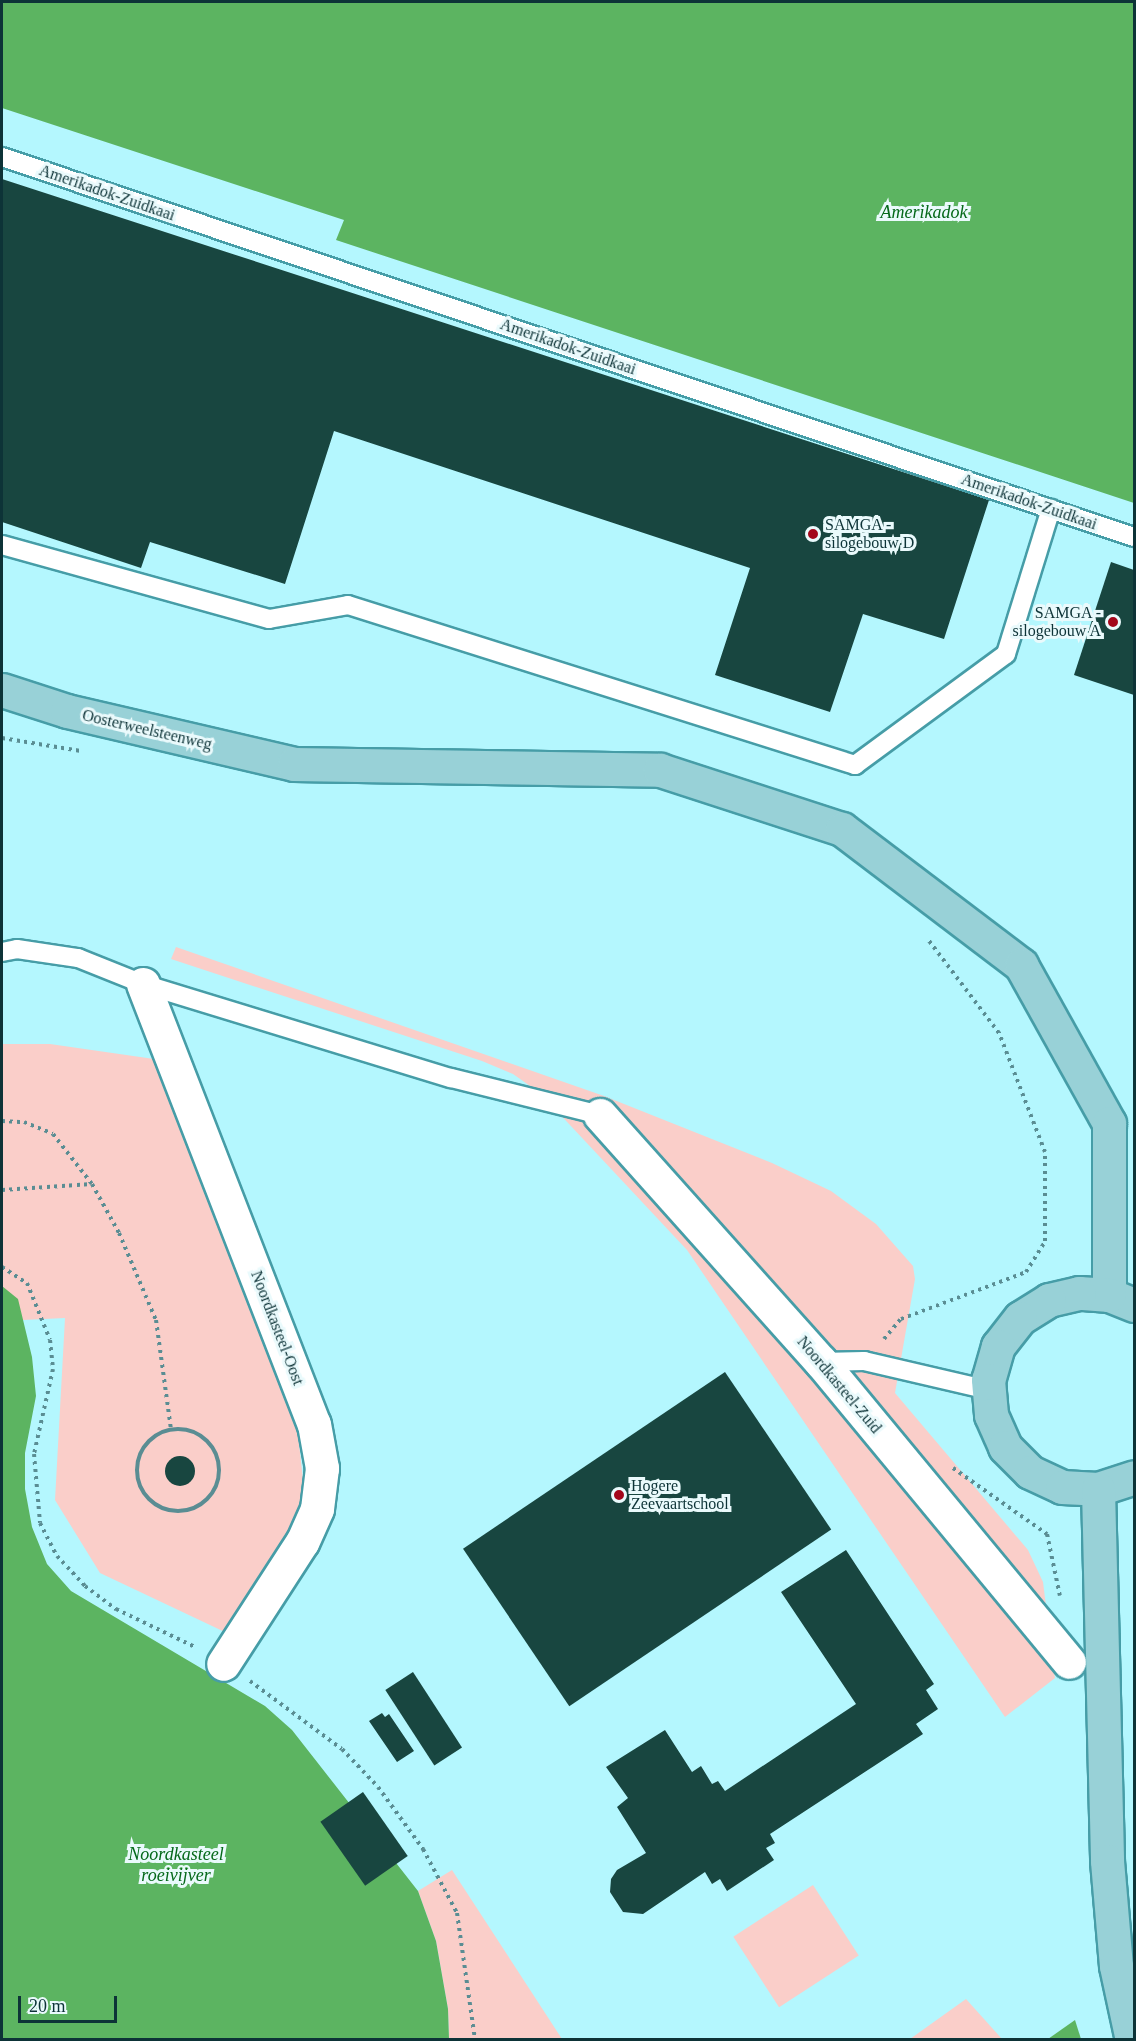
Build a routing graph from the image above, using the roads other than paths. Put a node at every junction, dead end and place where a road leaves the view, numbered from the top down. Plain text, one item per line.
1 (2, 157) edge
2 (1051, 509) junction
3 (1134, 537) edge
4 (2, 545) edge
5 (2, 690) edge
6 (2, 952) edge
7 (143, 984) junction
8 (600, 1115) joint
9 (1122, 1300) edge
10 (821, 1362) junction
11 (989, 1390) junction
12 (1134, 1478) edge
13 (1098, 1490) junction
14 (1069, 1662) dead end
15 (224, 1664) road end
16 (1132, 2040) edge

1 - 2 lane, Amerikadok-Zuidkaai
2 - 3 lane, Amerikadok-Zuidkaai
2 - 4 lane
5 - 9 main road, Oosterweelsteenweg
6 - 7 lane
7 - 8 lane
7 - 15 street, Noordkasteel-Oost
8 - 10 street, Noordkasteel-Zuid
9 - 11 main road
10 - 11 lane
10 - 14 street, Noordkasteel-Zuid
11 - 13 main road
12 - 13 main road
13 - 16 main road

